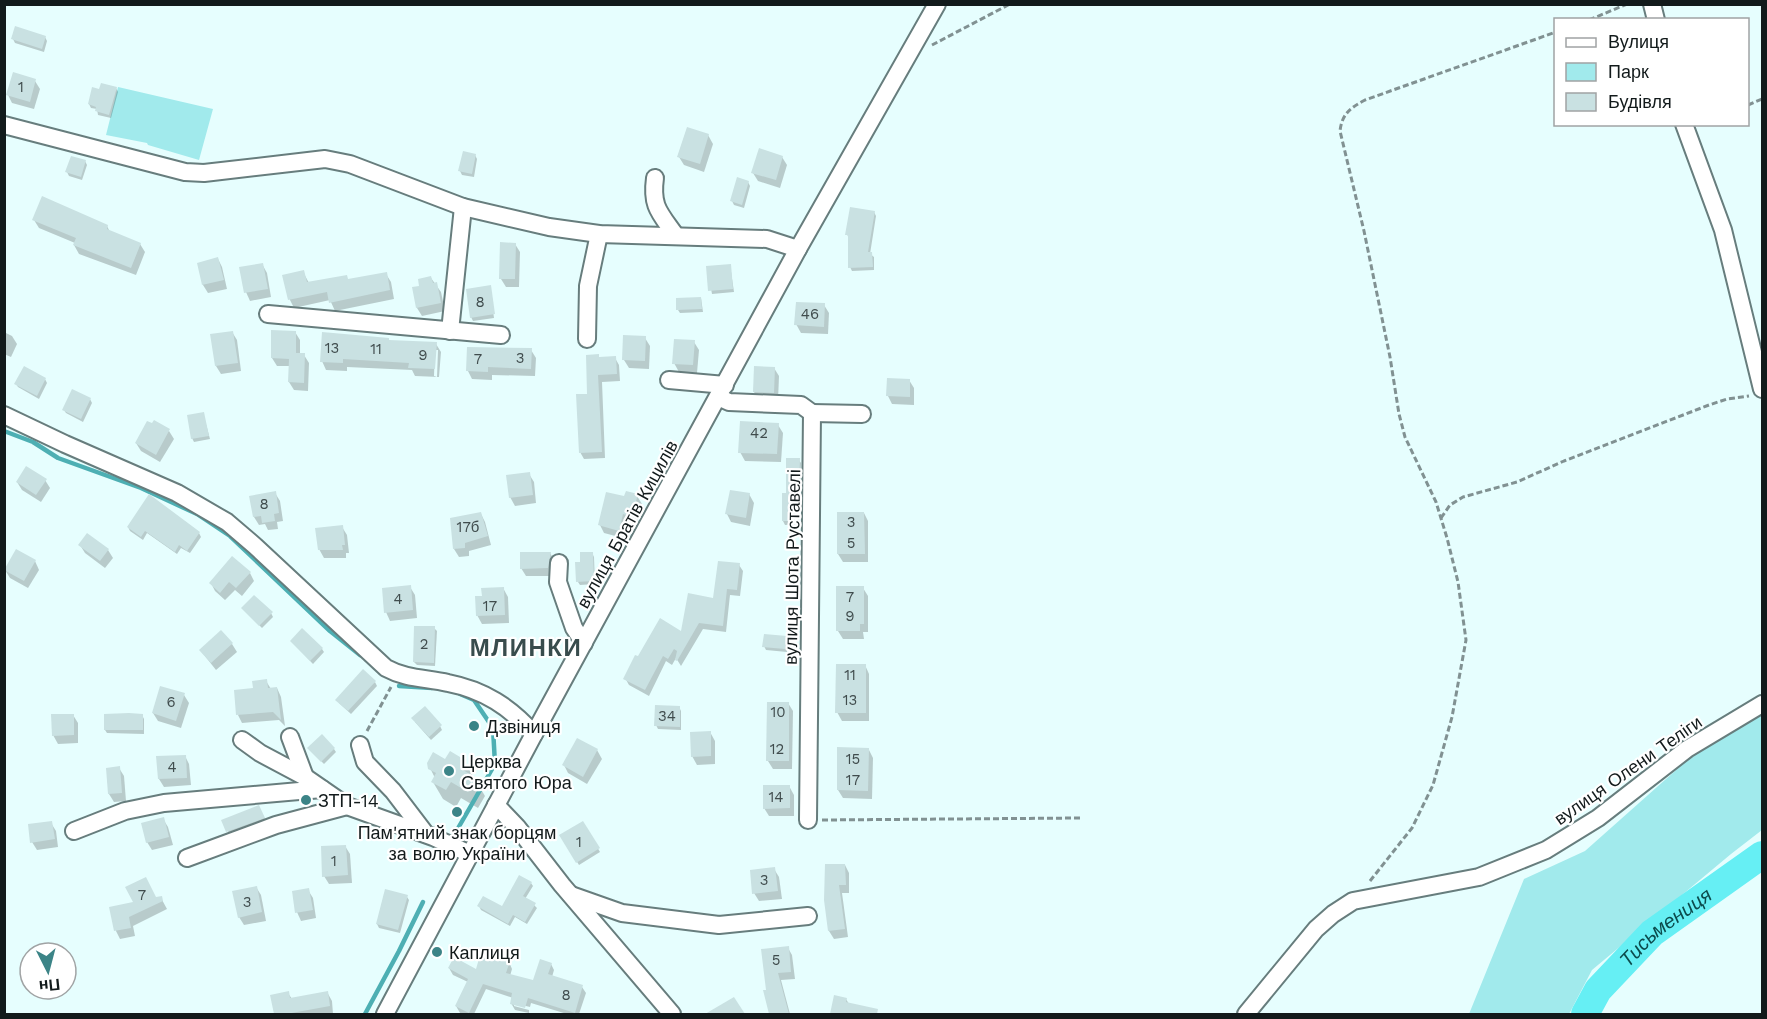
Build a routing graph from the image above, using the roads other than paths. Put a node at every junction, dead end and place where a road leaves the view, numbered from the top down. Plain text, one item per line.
1 (937, 4) edge
2 (4, 125) edge
3 (1685, 126) edge
4 (655, 178) dead end
5 (464, 207) junction
6 (599, 234) junction
7 (676, 236) junction
8 (798, 249) junction
9 (267, 314) dead end
10 (450, 331) junction
11 (501, 335) dead end
12 (587, 339) dead end
13 (669, 380) dead end
14 (722, 391) junction
15 (1757, 392) edge
16 (812, 412) junction
17 (862, 414) dead end
18 (4, 415) edge
19 (559, 563) dead end
20 (584, 643) junction
21 (1762, 704) edge
22 (534, 734) junction
23 (291, 737) dead end
24 (242, 740) dead end
25 (360, 745) road end
26 (305, 777) junction
27 (322, 789) junction
28 (496, 805) junction
29 (347, 806) junction
30 (808, 820) road end
31 (74, 831) dead end
32 (426, 834) junction
33 (470, 854) junction
34 (187, 858) dead end
35 (570, 895) junction
36 (808, 916) dead end
37 (385, 1014) edge
38 (672, 1014) edge
39 (1246, 1014) edge

1 - 8 street, вулиця Братів Кицилів
2 - 5 street
3 - 15 street
4 - 7 street
5 - 6 street
5 - 10 street
6 - 7 street
6 - 12 street
7 - 8 street
8 - 14 street, вулиця Братів Кицилів
9 - 10 street
10 - 11 street
13 - 14 street
14 - 16 street
14 - 20 street, вулиця Братів Кицилів
16 - 17 street
16 - 30 street, вулиця Шота Руставелі
18 - 22 street
19 - 20 street
20 - 22 street, вулиця Братів Кицилів
21 - 39 street, вулиця Олени Теліги
22 - 28 street, вулиця Братів Кицилів
23 - 26 street
24 - 26 street
25 - 32 street
26 - 27 street
27 - 29 street
27 - 31 street
28 - 33 street, вулиця Братів Кицилів
28 - 35 street
29 - 32 street
29 - 34 street
32 - 33 street
33 - 37 street, вулиця Братів Кицилів
35 - 36 street
35 - 38 street

